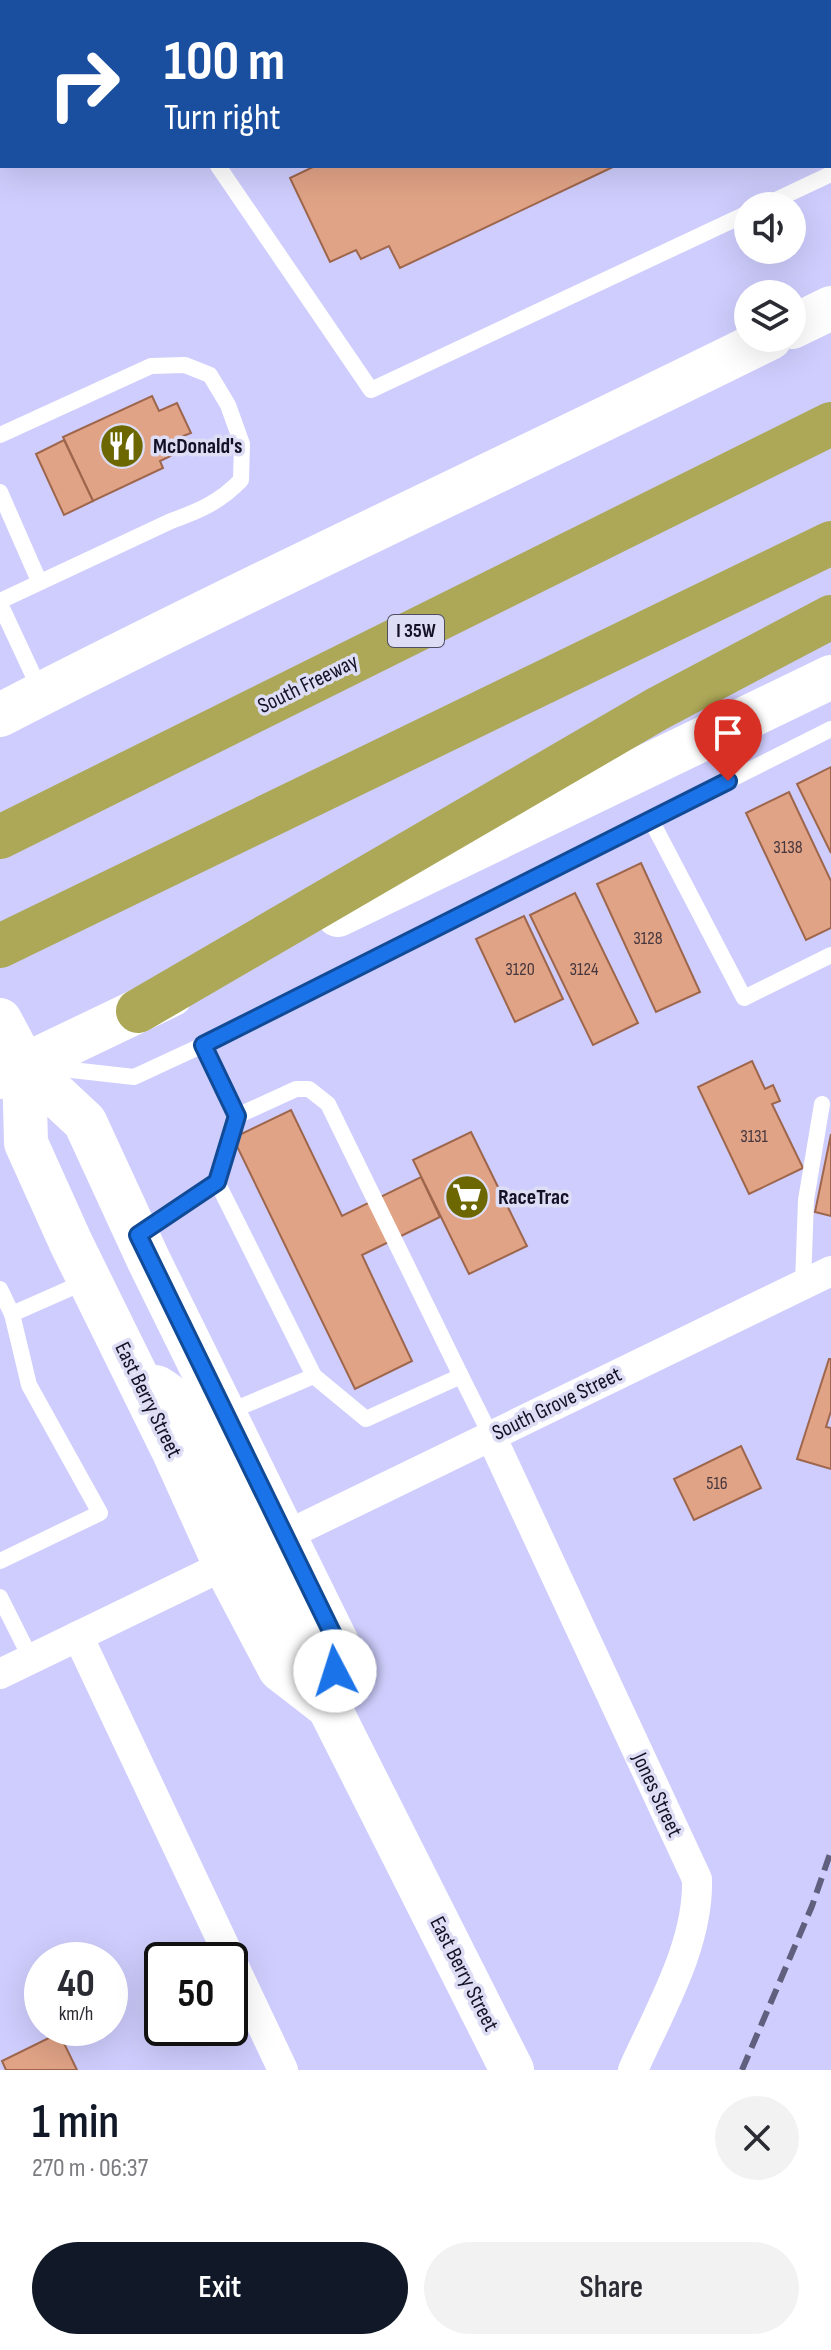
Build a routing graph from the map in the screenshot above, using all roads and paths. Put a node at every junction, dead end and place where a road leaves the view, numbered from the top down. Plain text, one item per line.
1 (219, 168) edge
2 (831, 174) edge
3 (793, 192) edge
4 (734, 220) edge
5 (831, 308) edge
6 (806, 320) edge
7 (742, 352) edge
8 (831, 424) edge
9 (0, 435) edge
10 (0, 492) edge
11 (831, 543) edge
12 (39, 581) junction
13 (0, 602) edge
14 (831, 617) edge
15 (831, 677) edge
16 (42, 693) junction
17 (0, 715) edge
18 (831, 729) edge
19 (651, 820) junction
20 (0, 837) edge
21 (0, 946) edge
22 (831, 955) edge
23 (138, 1011) junction
24 (203, 1045) junction
25 (7, 1048) edge
26 (822, 1104) dead end
27 (237, 1116) junction
28 (217, 1182) junction
29 (138, 1235) junction
30 (831, 1271) edge
31 (89, 1279) junction
32 (803, 1284) junction
33 (0, 1289) edge
34 (12, 1314) junction
35 (137, 1376) junction
36 (314, 1376) junction
37 (461, 1376) junction
38 (224, 1414) junction
39 (491, 1436) junction
40 (283, 1537) junction
41 (0, 1561) edge
42 (225, 1565) junction
43 (0, 1597) edge
44 (78, 1636) junction
45 (31, 1659) junction
46 (0, 1674) edge
47 (330, 1701) junction
48 (283, 2070) edge
49 (512, 2070) edge
50 (633, 2070) edge

1 - 4 lane
2 - 3 lane
5 - 6 main road
7 - 16 main road
8 - 20 highway, South Freeway / I 35W
9 - 12 lane
10 - 12 lane
11 - 21 highway
12 - 13 lane
13 - 16 lane
14 - 23 highway
15 - 23 main road
16 - 17 main road
18 - 19 lane
19 - 22 lane
19 - 24 lane
23 - 25 main road
24 - 25 lane
24 - 27 lane
25 - 29 main road
25 - 31 main road, East Berry Street
26 - 32 lane
27 - 28 lane
27 - 37 lane
28 - 29 lane
28 - 36 lane
29 - 38 main road
30 - 32 street, South Grove Street
31 - 34 lane
31 - 35 main road, East Berry Street
32 - 39 street, South Grove Street
33 - 34 lane
34 - 41 lane
35 - 40 main road
35 - 42 main road, East Berry Street
36 - 37 lane
36 - 38 lane
37 - 39 lane
38 - 40 main road
39 - 40 street, South Grove Street
39 - 50 street, Jones Street
40 - 47 main road
42 - 44 street
42 - 47 main road, East Berry Street
43 - 45 lane
44 - 45 street
44 - 48 street
45 - 46 street
47 - 49 main road, East Berry Street

